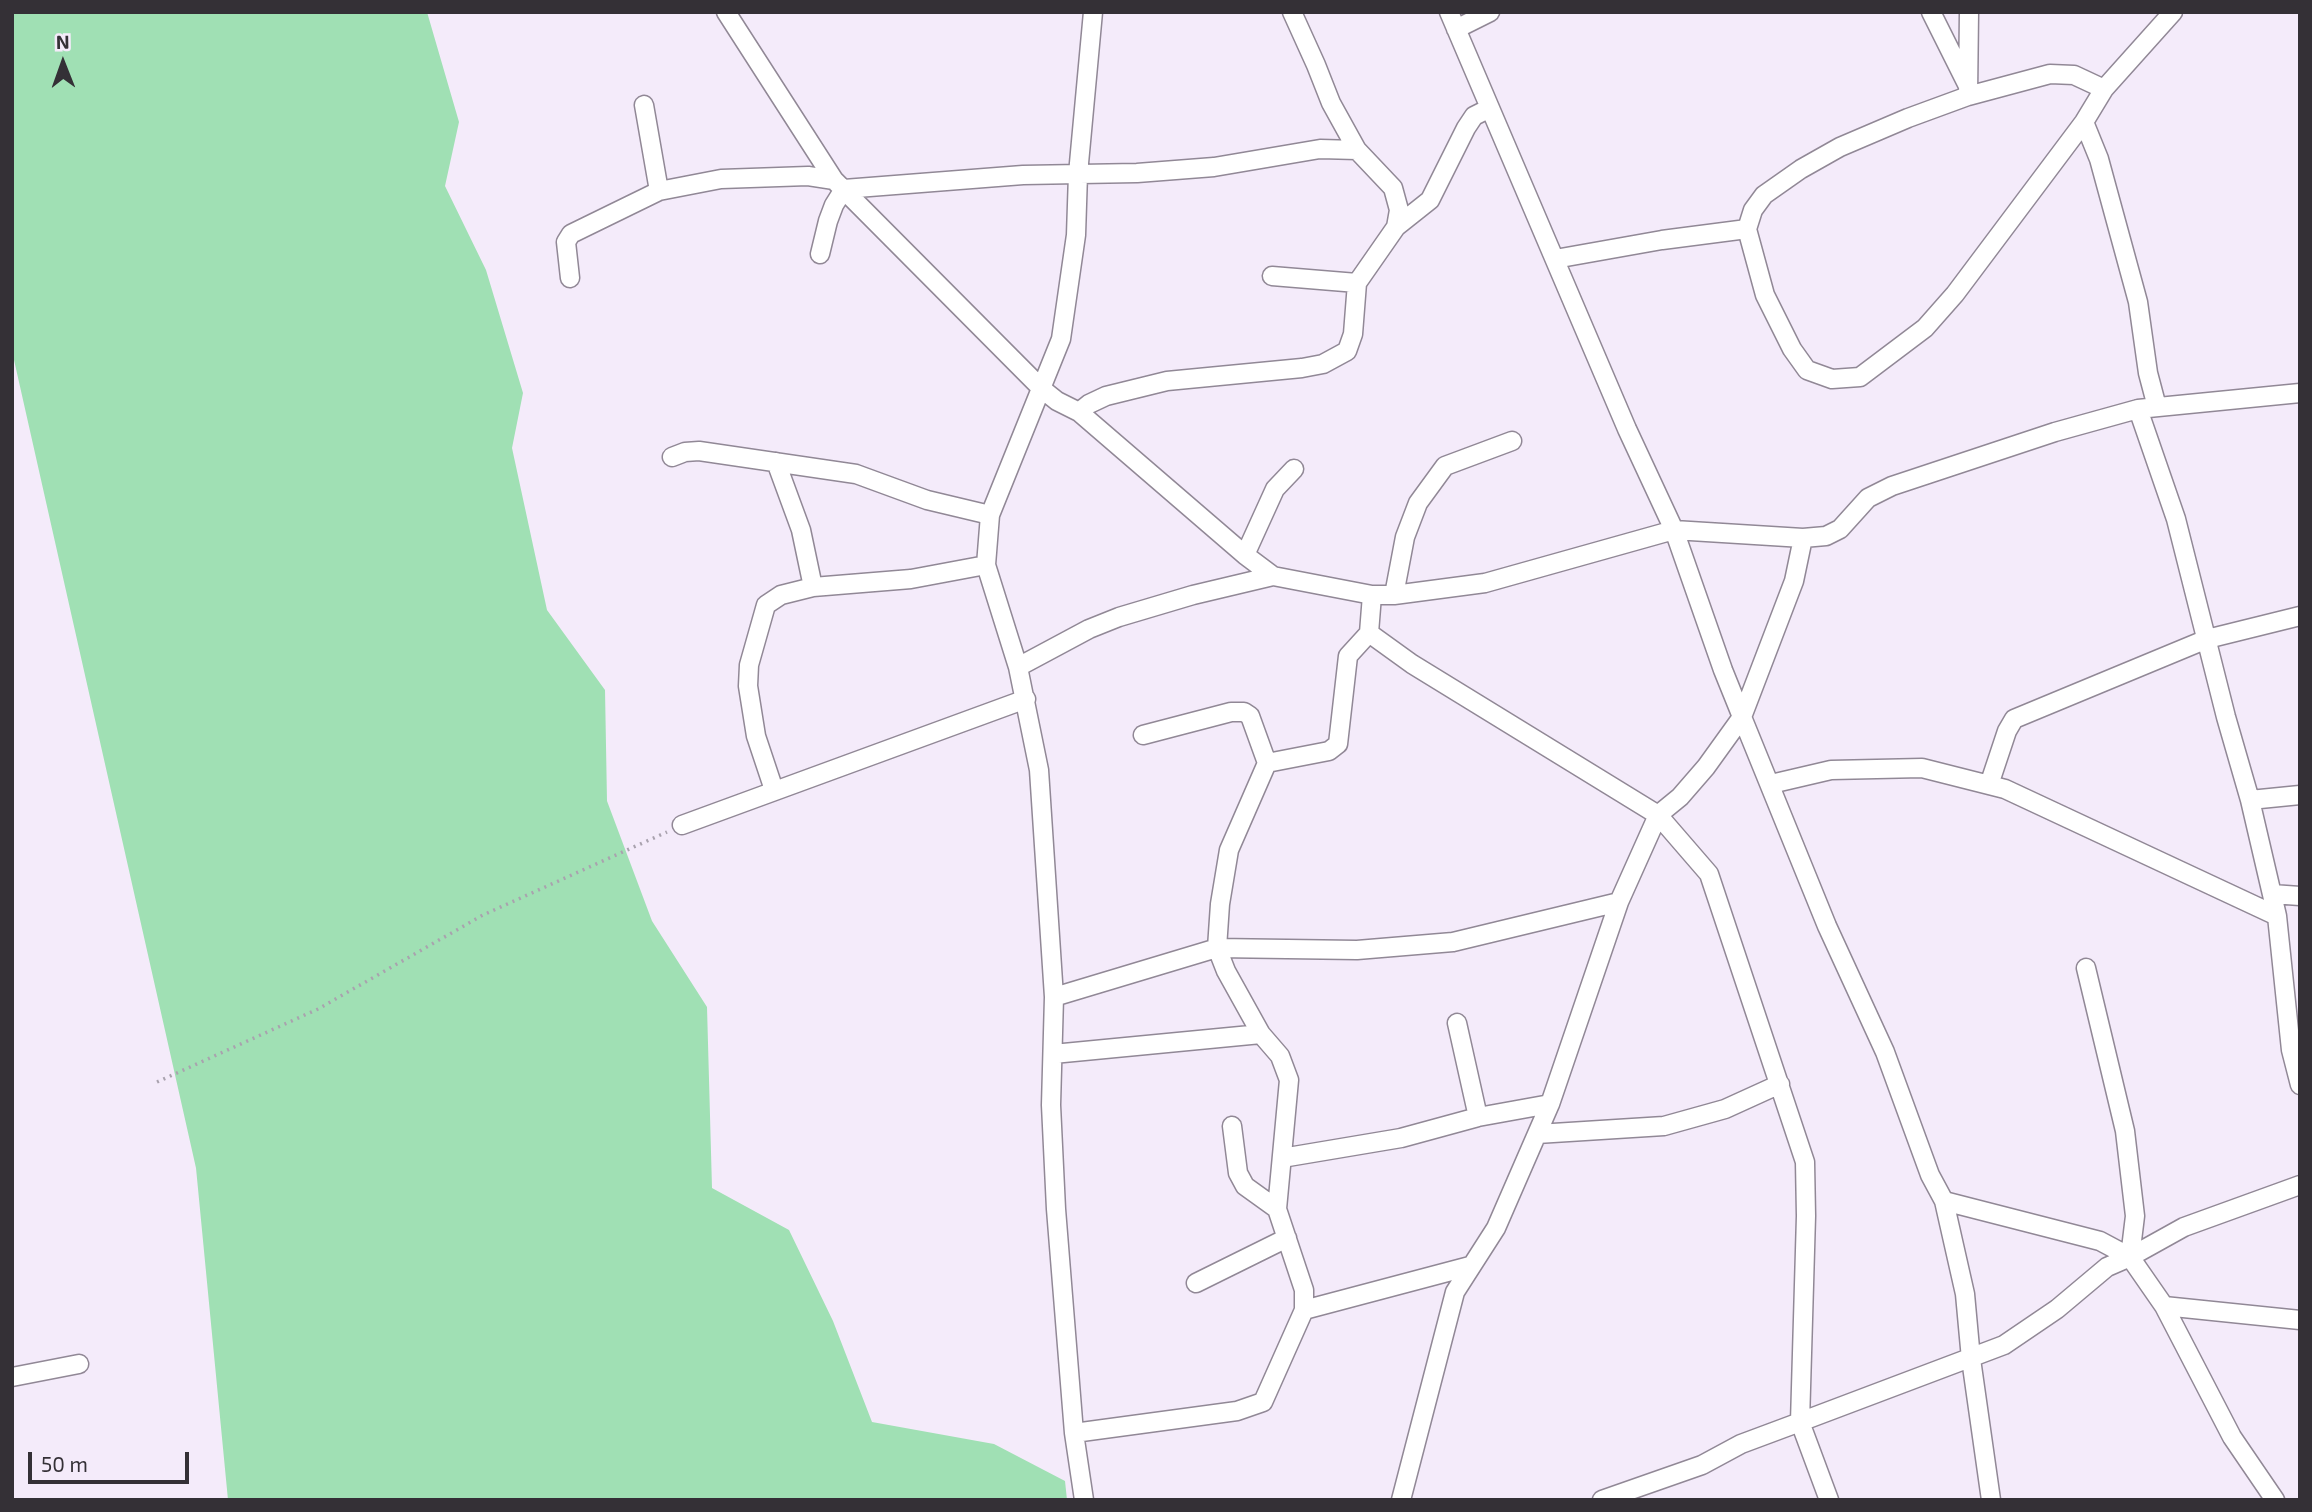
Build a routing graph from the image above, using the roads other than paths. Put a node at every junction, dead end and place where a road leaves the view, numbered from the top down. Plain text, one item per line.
1 (726, 12) edge
2 (1093, 12) edge
3 (1292, 12) edge
4 (1490, 12) edge
5 (1931, 12) edge
6 (1969, 12) edge
7 (2173, 12) edge
8 (1452, 20) edge
9 (2104, 89) junction
10 (1968, 91) junction
11 (643, 105) dead end
12 (1490, 108) junction
13 (2084, 122) junction
14 (1357, 150) junction
15 (1078, 174) junction
16 (839, 184) junction
17 (659, 191) junction
18 (1396, 228) junction
19 (1747, 229) junction
20 (820, 254) dead end
21 (1555, 259) junction
22 (1272, 276) dead end
23 (570, 278) dead end
24 (1357, 283) junction
25 (1042, 389) junction
26 (2300, 393) edge
27 (2157, 407) junction
28 (2138, 409) junction
29 (1079, 412) junction
30 (1512, 441) dead end
31 (672, 457) dead end
32 (776, 462) junction
33 (1294, 469) dead end
34 (989, 516) junction
35 (1674, 530) junction
36 (1803, 538) junction
37 (1245, 555) junction
38 (986, 565) junction
39 (1273, 576) junction
40 (813, 587) junction
41 (1372, 595) junction
42 (1394, 595) junction
43 (2300, 616) edge
44 (1369, 633) junction
45 (2207, 639) junction
46 (1018, 667) junction
47 (1026, 699) junction
48 (1742, 717) junction
49 (1143, 735) dead end
50 (1267, 762) junction
51 (1771, 784) junction
52 (1989, 785) junction
53 (774, 790) junction
54 (2300, 795) edge
55 (2250, 800) junction
56 (1658, 815) junction
57 (682, 825) road end
58 (2272, 894) junction
59 (2300, 896) edge
60 (1619, 902) junction
61 (2277, 916) junction
62 (1217, 948) junction
63 (2086, 968) dead end
64 (1054, 997) junction
65 (1457, 1023) dead end
66 (1261, 1034) junction
67 (1053, 1054) junction
68 (1780, 1084) junction
69 (2300, 1085) edge
70 (1550, 1104) junction
71 (1478, 1117) junction
72 (1232, 1126) dead end
73 (1536, 1134) junction
74 (1282, 1158) junction
75 (2300, 1185) edge
76 (1944, 1201) junction
77 (1277, 1209) junction
78 (1287, 1238) junction
79 (2130, 1257) junction
80 (1470, 1266) junction
81 (1196, 1283) dead end
82 (2164, 1307) junction
83 (1304, 1310) junction
84 (2300, 1320) edge
85 (1970, 1359) junction
86 (79, 1364) dead end
87 (12, 1377) edge
88 (1800, 1422) junction
89 (1074, 1433) junction
90 (1084, 1500) edge
91 (1401, 1500) edge
92 (1602, 1500) edge
93 (1829, 1500) edge
94 (1992, 1500) edge
95 (2275, 1500) edge

1 - 16 street
2 - 15 street
3 - 14 street
4 - 8 street
5 - 10 street
6 - 10 street
7 - 9 street
8 - 12 street
9 - 10 street
9 - 13 street
10 - 19 street
11 - 17 street
12 - 18 street
12 - 21 street
13 - 19 street
13 - 27 street
14 - 15 street
14 - 18 street
15 - 16 street
15 - 25 street
16 - 17 street
16 - 20 street
16 - 25 street
17 - 23 street
18 - 24 street
19 - 21 street
21 - 35 street
22 - 24 street
24 - 29 street
25 - 29 street
25 - 34 street
26 - 27 street
27 - 28 street
28 - 36 street
28 - 45 street
29 - 37 street
30 - 42 street
31 - 32 street
32 - 34 street
32 - 40 street
33 - 37 street
34 - 38 street
35 - 36 street
35 - 42 street
35 - 48 street
36 - 48 street
37 - 39 street
38 - 40 street
38 - 46 street
39 - 41 street
39 - 46 street
40 - 53 street
41 - 42 street
41 - 44 street
43 - 45 street
44 - 50 street
44 - 56 street
45 - 52 street
45 - 55 street
46 - 47 street
47 - 53 street
47 - 64 street
48 - 51 street
48 - 56 street
49 - 50 street
50 - 62 street
51 - 52 street
51 - 76 street
52 - 61 street
53 - 57 street
54 - 55 street
55 - 58 street
56 - 60 street
56 - 68 street
58 - 59 street
58 - 61 street
60 - 62 street
60 - 70 street
61 - 69 street
62 - 64 street
62 - 66 street
63 - 79 street
64 - 67 street
65 - 71 street
66 - 67 street
66 - 74 street
67 - 89 street
68 - 73 street
68 - 88 street
70 - 71 street
70 - 73 street
71 - 74 street
72 - 77 street
73 - 80 street
74 - 77 street
75 - 79 street
76 - 79 street
76 - 85 street
77 - 78 street
78 - 81 street
78 - 83 street
79 - 82 street
79 - 85 street
80 - 83 street
80 - 91 street
82 - 84 street
82 - 95 street
83 - 89 street
85 - 88 street
85 - 94 street
86 - 87 street
88 - 92 street
88 - 93 street
89 - 90 street

